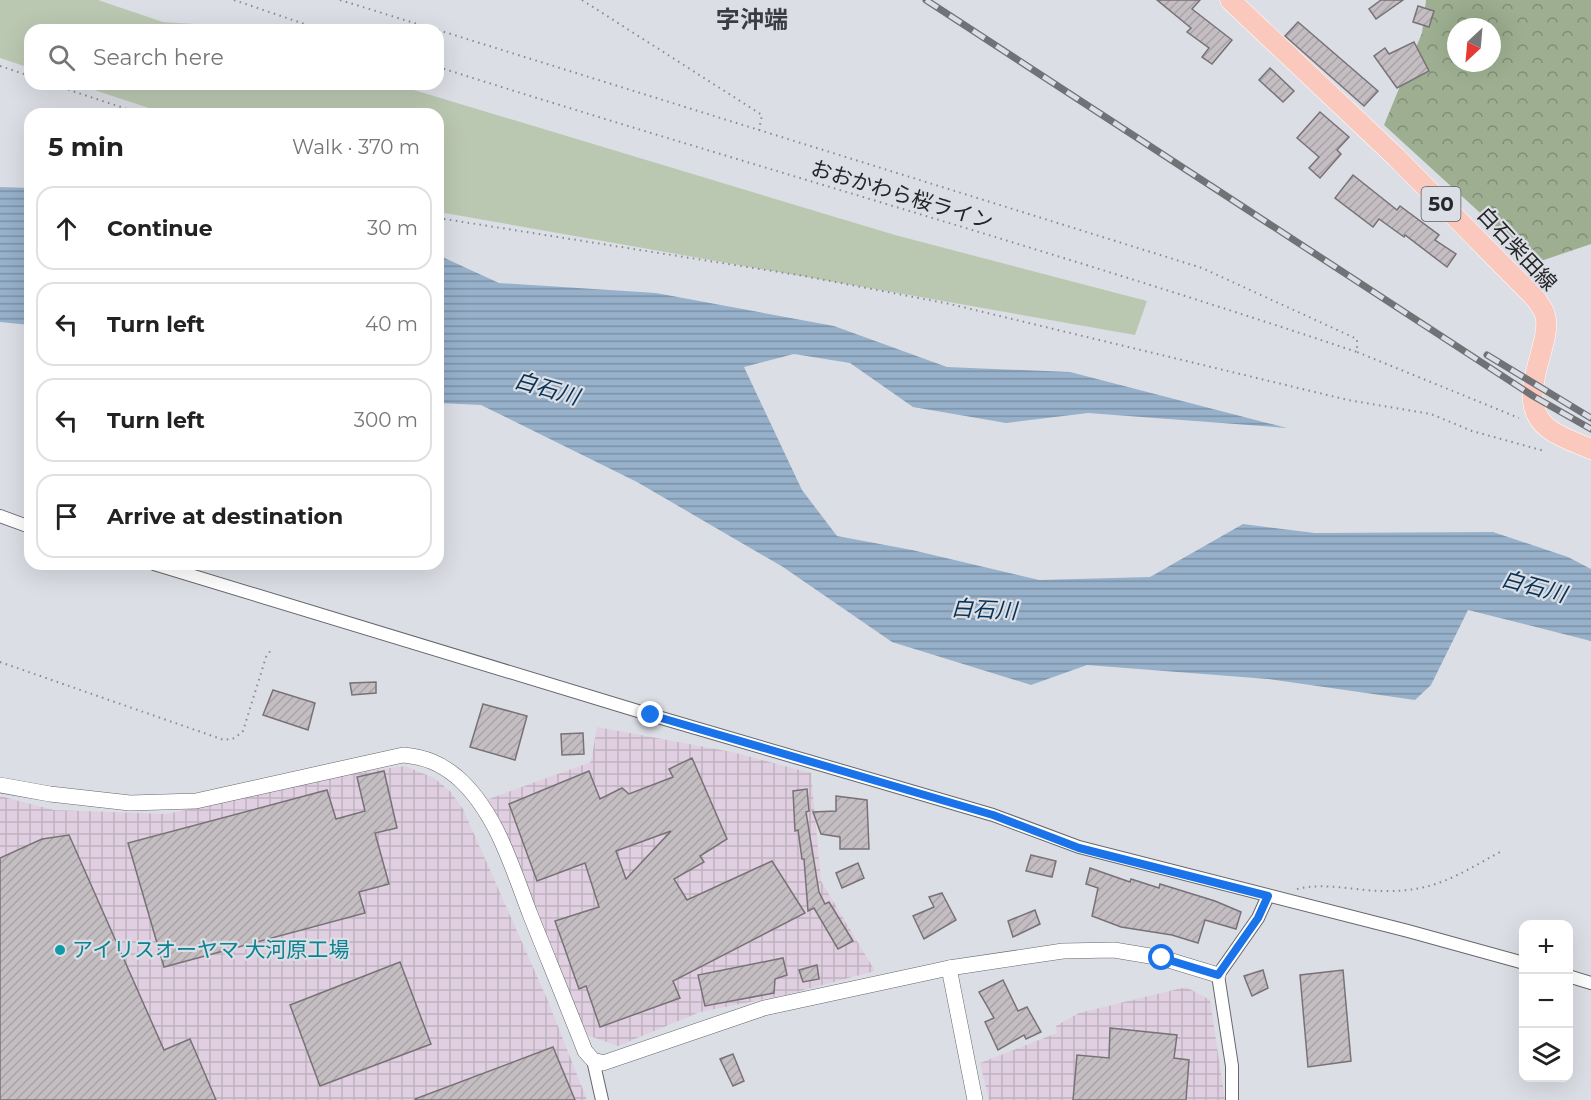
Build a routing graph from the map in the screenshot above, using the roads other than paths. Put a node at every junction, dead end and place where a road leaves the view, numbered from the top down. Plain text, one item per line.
1 (1230, 0) edge
2 (1591, 449) edge
3 (0, 516) edge
4 (24, 525) edge
5 (174, 570) edge
6 (0, 785) edge
7 (1268, 896) junction
8 (1519, 962) edge
9 (949, 969) junction
10 (1218, 975) junction
11 (1573, 977) edge
12 (1591, 983) edge
13 (593, 1060) junction
14 (602, 1100) edge
15 (975, 1100) edge
16 (1232, 1100) edge

1 - 2 main road, 白石柴田線 / 50
3 - 4 street
5 - 7 street
6 - 13 street
7 - 8 street
7 - 10 street
9 - 10 street
9 - 13 street
9 - 15 street
10 - 16 street
11 - 12 street
13 - 14 street

